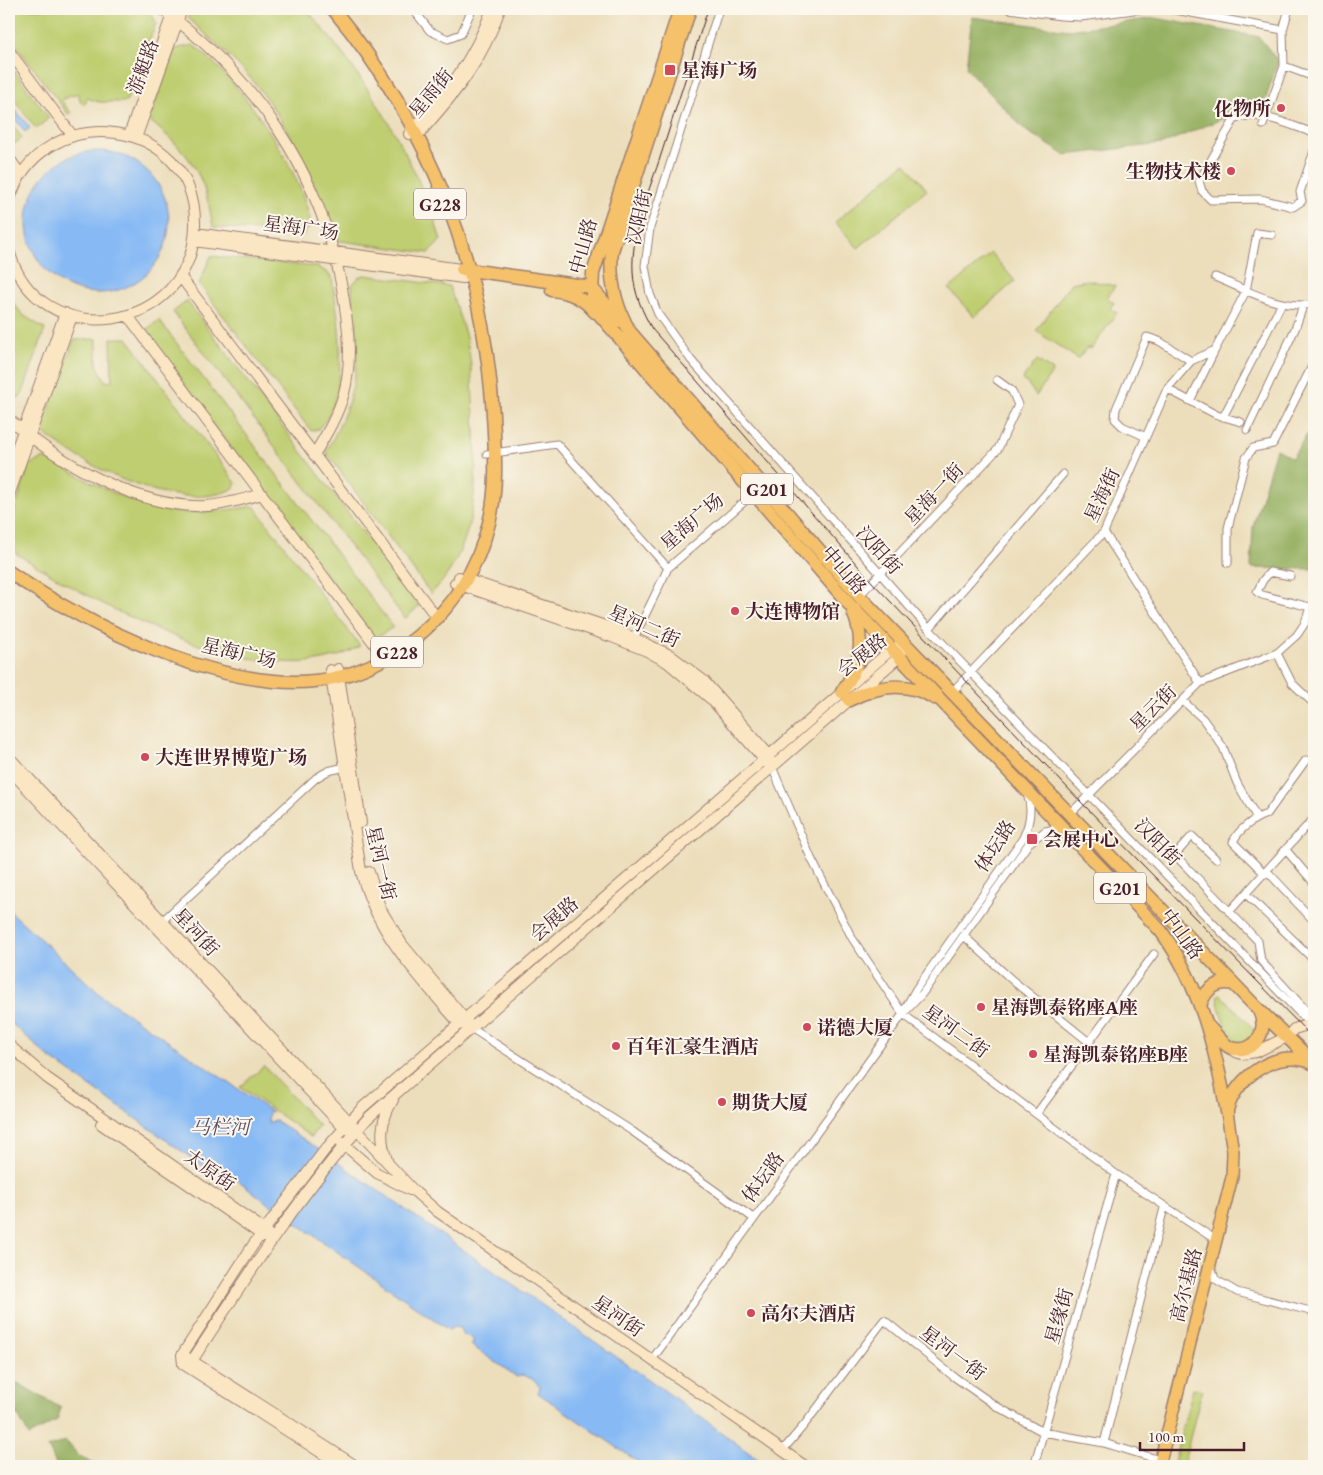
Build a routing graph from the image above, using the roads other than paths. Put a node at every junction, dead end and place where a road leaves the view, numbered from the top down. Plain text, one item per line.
1 (162, 9) edge
2 (182, 9) edge
3 (323, 9) edge
4 (333, 9) edge
5 (412, 9) edge
6 (472, 9) edge
7 (492, 9) edge
8 (500, 9) edge
9 (680, 9) edge
10 (690, 9) edge
11 (719, 9) edge
12 (1009, 9) edge
13 (1141, 9) edge
14 (1170, 9) edge
15 (1289, 9) edge
16 (174, 15) edge
17 (1283, 30) junction
18 (9, 51) edge
19 (1284, 66) junction
20 (1314, 77) edge
21 (1265, 118) junction
22 (1263, 126) dead end
23 (414, 132) junction
24 (1314, 133) edge
25 (72, 135) junction
26 (132, 136) junction
27 (1314, 152) edge
28 (9, 158) edge
29 (21, 174) junction
30 (9, 202) edge
31 (1272, 235) dead end
32 (194, 237) junction
33 (9, 250) edge
34 (335, 256) junction
35 (467, 274) junction
36 (180, 276) junction
37 (1215, 278) dead end
38 (591, 287) junction
39 (1246, 291) junction
40 (1314, 304) edge
41 (1282, 305) junction
42 (1304, 306) junction
43 (69, 315) junction
44 (128, 316) junction
45 (605, 323) junction
46 (630, 332) junction
47 (1215, 350) junction
48 (1191, 361) junction
49 (1314, 362) edge
50 (997, 380) dead end
51 (1167, 389) junction
52 (1190, 401) junction
53 (1223, 417) junction
54 (9, 420) edge
55 (1241, 422) dead end
56 (1247, 430) dead end
57 (26, 433) junction
58 (1146, 437) junction
59 (491, 454) junction
60 (314, 455) junction
61 (9, 470) edge
62 (1063, 474) dead end
63 (9, 494) edge
64 (262, 494) junction
65 (753, 494) junction
66 (1104, 532) junction
67 (9, 563) edge
68 (1228, 563) dead end
69 (668, 568) junction
70 (9, 572) edge
71 (879, 575) junction
72 (1290, 576) dead end
73 (461, 582) junction
74 (860, 596) junction
75 (850, 605) junction
76 (1312, 606) edge
77 (434, 615) junction
78 (929, 628) junction
79 (634, 638) junction
80 (906, 644) junction
81 (895, 653) junction
82 (1277, 653) junction
83 (383, 655) junction
84 (971, 672) junction
85 (334, 673) junction
86 (1200, 683) junction
87 (952, 692) junction
88 (846, 696) junction
89 (1183, 701) junction
90 (944, 704) junction
91 (1314, 704) edge
92 (9, 758) edge
93 (766, 758) junction
94 (1306, 760) dead end
95 (345, 767) junction
96 (772, 767) junction
97 (9, 769) edge
98 (1025, 790) junction
99 (1089, 794) junction
100 (1070, 814) junction
101 (1257, 818) junction
102 (1314, 818) edge
103 (1062, 828) junction
104 (1286, 850) junction
105 (1216, 859) dead end
106 (1266, 872) junction
107 (1314, 883) edge
108 (1246, 894) junction
109 (1230, 912) junction
110 (1314, 921) edge
111 (159, 924) junction
112 (965, 937) dead end
113 (1154, 954) dead end
114 (1314, 960) edge
115 (1233, 984) junction
116 (1201, 1003) junction
117 (1256, 1008) junction
118 (902, 1014) junction
119 (462, 1021) junction
120 (1313, 1022) edge
121 (1208, 1026) junction
122 (471, 1028) junction
123 (1290, 1033) junction
124 (1089, 1042) junction
125 (9, 1045) edge
126 (1228, 1047) junction
127 (9, 1053) edge
128 (1314, 1064) edge
129 (402, 1088) junction
130 (1227, 1112) junction
131 (1037, 1113) junction
132 (347, 1125) junction
133 (357, 1130) junction
134 (336, 1138) junction
135 (344, 1145) junction
136 (328, 1154) junction
137 (388, 1163) junction
138 (1116, 1174) junction
139 (414, 1191) junction
140 (1164, 1208) junction
141 (753, 1218) junction
142 (263, 1233) junction
143 (272, 1240) junction
144 (1216, 1240) junction
145 (1210, 1264) junction
146 (1314, 1312) edge
147 (186, 1360) junction
148 (652, 1361) junction
149 (1043, 1432) junction
150 (1104, 1443) junction
151 (782, 1451) junction
152 (1160, 1463) edge
153 (342, 1466) edge
154 (356, 1466) edge
155 (805, 1466) edge
156 (1034, 1466) edge

1 - 16 street
2 - 16 street, 游艇路
3 - 23 highway, 星海广场 / G228
4 - 23 highway, 星海广场 / G228
5 - 6 street
7 - 23 street, 星雨街
8 - 23 street, 星雨街
9 - 38 highway, 中山路
10 - 46 highway, 中山路 / G201
11 - 71 street, 汉阳街
12 - 13 street
14 - 17 street
15 - 17 street
16 - 26 street, 游艇路
16 - 34 street
17 - 19 street
18 - 25 street
19 - 20 street
19 - 21 street
21 - 22 street
21 - 24 street
21 - 27 street
23 - 35 highway, 星海广场 / G228
25 - 26 street
25 - 29 street
26 - 32 street
28 - 29 street
29 - 30 street
31 - 39 street
32 - 34 street, 星海广场
32 - 36 street
33 - 43 street
34 - 35 street, 星海广场
34 - 60 street
35 - 38 highway
35 - 45 highway
35 - 59 highway, 星海广场 / G228
36 - 44 street
36 - 60 street
37 - 39 street
38 - 45 highway, 中山路 / G201
38 - 46 highway
39 - 41 street
39 - 47 street
40 - 42 street
41 - 42 street
41 - 53 street
42 - 56 street
43 - 44 street
43 - 57 street
44 - 64 street
45 - 65 highway, 中山路 / G201
46 - 74 highway, 中山路 / G201
47 - 48 street, 星海街
47 - 52 street
48 - 51 street, 星海街
48 - 58 street
49 - 68 street
50 - 71 street, 星海一街
51 - 52 street
51 - 58 street, 星海街
52 - 53 street
53 - 55 street
54 - 57 street
57 - 61 street
57 - 63 street
57 - 64 street
58 - 66 street, 星海街
59 - 69 street
59 - 73 highway, 星海广场 / G228
60 - 77 street
62 - 78 street
64 - 83 street
65 - 69 street, 星海广场
65 - 75 highway, 中山路 / G201
66 - 84 street, 星海街
66 - 86 street
67 - 85 highway, 星海广场 / G228
69 - 79 street, 星海广场
70 - 85 highway, 星海广场 / G228
71 - 74 street, 星海一街
71 - 78 street, 汉阳街
72 - 76 street
73 - 77 highway, 星海广场 / G228
73 - 79 street, 星河二街
73 - 93 street, 星河二街
74 - 80 highway, 中山路 / G201
75 - 81 highway, 中山路 / G201
75 - 88 highway
76 - 82 street
77 - 83 highway, 星海广场 / G228
78 - 84 street, 汉阳街
79 - 93 street, 星河二街
80 - 81 street, 会展路
80 - 87 highway, 中山路 / G201
81 - 88 street, 会展路
81 - 90 highway, 中山路 / G201
82 - 86 street, 星云街
82 - 91 street
83 - 85 highway, 星海广场 / G228
84 - 87 street, 星海街
84 - 99 street, 汉阳街
85 - 95 street, 星河一街
85 - 119 street, 星河一街
86 - 89 street, 星云街
87 - 100 highway, 中山路 / G201
88 - 90 highway
88 - 93 street, 会展路
88 - 96 street, 会展路
89 - 99 street, 星云街
89 - 101 street
90 - 98 highway, 中山路 / G201
92 - 111 street, 星河街
93 - 96 street, 星河二街
93 - 119 street, 会展路
94 - 101 street
95 - 111 street
95 - 119 street, 星河一街
96 - 118 street, 星河二街
96 - 122 street, 会展路
97 - 111 street, 星河街
98 - 103 highway, 中山路 / G201
98 - 118 street, 体坛路
99 - 100 street, 星云街
99 - 120 street, 汉阳街
100 - 115 highway, 中山路 / G201
101 - 106 street
102 - 104 street
103 - 116 highway, 中山路 / G201
103 - 118 street, 体坛路
104 - 106 street
104 - 107 street
105 - 109 street
106 - 108 street
106 - 110 street
108 - 109 street
108 - 114 street
109 - 120 street
111 - 132 street, 星河街
112 - 124 street
113 - 124 street
115 - 116 highway
115 - 117 highway, 中山路 / G201
116 - 121 highway, 中山路 / G201
117 - 123 highway, 中山路 / G201
117 - 126 highway
118 - 131 street, 星河二街
118 - 141 street, 体坛路
119 - 122 street, 星河一街
119 - 132 street, 会展路
120 - 123 street
121 - 126 highway
121 - 130 highway, 中山路 / G201
122 - 129 street, 会展路
122 - 141 street, 星河一街
123 - 126 street
123 - 128 highway, 中山路 / G201
124 - 131 street
125 - 142 street, 太原街
127 - 142 street, 太原街
128 - 130 highway
129 - 133 street, 会展路
129 - 137 street
130 - 144 main road, 高尔基路
131 - 138 street, 星河二街
132 - 133 street
132 - 134 street, 会展路
133 - 135 street, 会展路
133 - 137 street, 星河街
134 - 135 street, 星河街
134 - 136 street, 会展路
135 - 136 street, 会展路
135 - 139 street, 星河街
136 - 142 street, 会展路
136 - 143 street, 会展路
137 - 139 street, 星河街
138 - 140 street, 星河二街
138 - 149 street, 星缘街
139 - 148 street, 星河街
140 - 144 street, 星河二街
140 - 150 street
141 - 148 street, 体坛路
142 - 143 street
142 - 147 street
143 - 147 street
144 - 145 main road, 高尔基路
145 - 146 street
145 - 152 main road, 高尔基路
147 - 153 street
147 - 154 street
148 - 151 street, 星河街
149 - 150 street, 星河一街
149 - 151 street, 星河一街
149 - 156 street, 星缘街
150 - 152 street, 星河一街
151 - 155 street, 星河街

